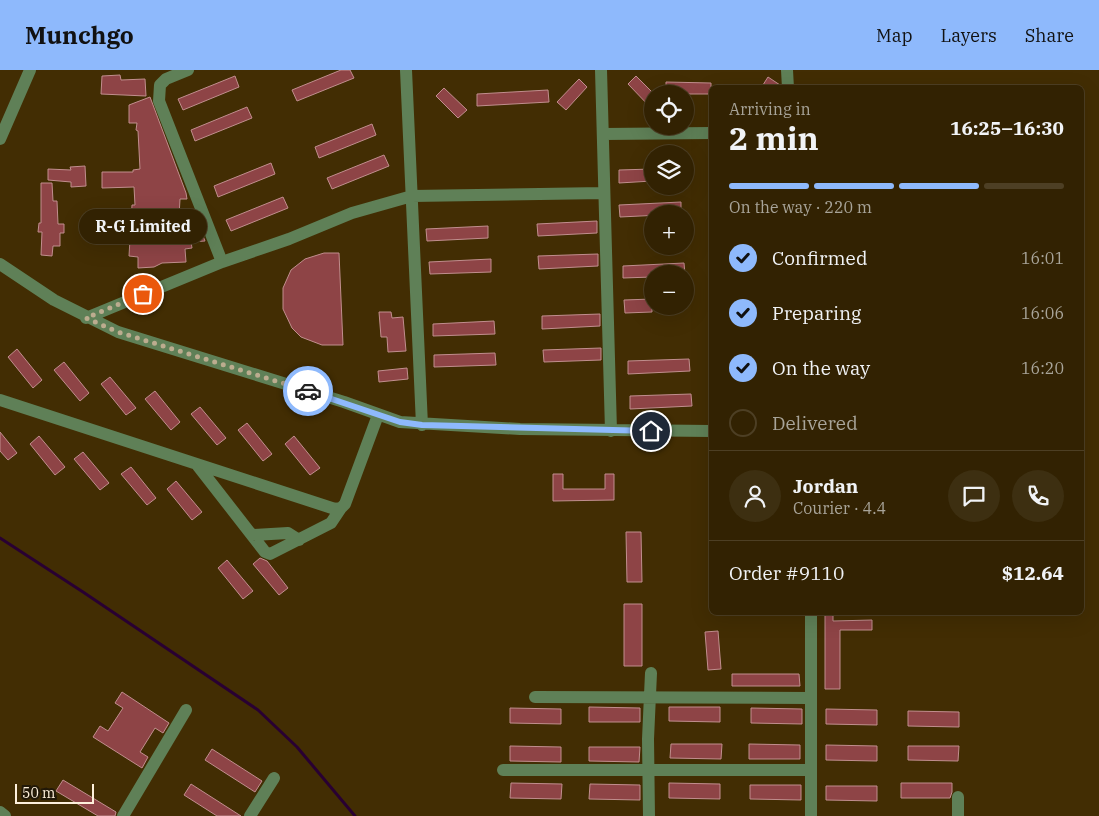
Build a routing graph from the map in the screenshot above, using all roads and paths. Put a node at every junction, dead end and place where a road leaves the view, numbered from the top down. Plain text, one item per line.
1 (30, 70) edge
2 (188, 70) edge
3 (406, 70) edge
4 (601, 70) edge
5 (787, 70) edge
6 (788, 85) edge
7 (604, 134) junction
8 (709, 134) edge
9 (0, 139) edge
10 (603, 193) junction
11 (412, 196) junction
12 (222, 262) junction
13 (0, 264) edge
14 (86, 318) junction
15 (0, 400) edge
16 (378, 415) junction
17 (422, 425) junction
18 (611, 431) junction
19 (709, 431) edge
20 (198, 466) junction
21 (236, 478) junction
22 (222, 497) junction
23 (341, 508) junction
24 (252, 535) junction
25 (299, 540) junction
26 (811, 615) edge
27 (652, 673) dead end
28 (535, 697) dead end
29 (651, 698) junction
30 (810, 698) junction
31 (186, 710) dead end
32 (503, 770) dead end
33 (811, 770) junction
34 (648, 771) junction
35 (274, 778) dead end
36 (958, 797) dead end
37 (0, 812) edge
38 (5, 816) edge
39 (123, 816) edge
40 (250, 816) edge
41 (649, 816) edge
42 (811, 816) edge
43 (958, 816) edge

1 - 9 street
2 - 12 street
3 - 11 street
4 - 7 street
5 - 6 street
7 - 8 street
7 - 10 street
10 - 11 street
10 - 18 street
11 - 12 street
11 - 17 street
12 - 14 street
13 - 14 street
14 - 16 street
15 - 20 street
16 - 17 street
16 - 23 street
17 - 18 street
18 - 19 street
20 - 21 street
20 - 22 street
21 - 22 street
21 - 23 street
22 - 24 street
23 - 25 street
24 - 25 street
24 - 25 street
26 - 30 street
27 - 29 street
28 - 29 street
29 - 30 street
29 - 34 street
30 - 33 street
31 - 39 street
32 - 34 street
33 - 34 street
33 - 42 street
34 - 41 street
35 - 40 street
36 - 43 street
37 - 38 street

